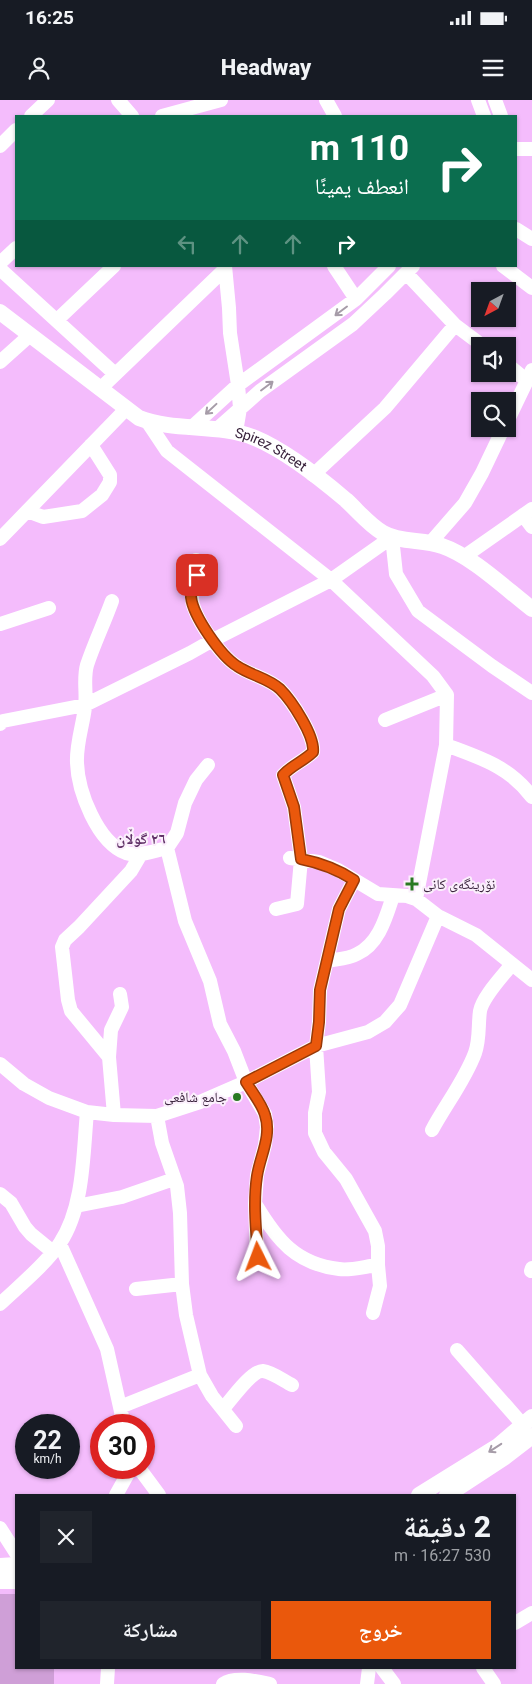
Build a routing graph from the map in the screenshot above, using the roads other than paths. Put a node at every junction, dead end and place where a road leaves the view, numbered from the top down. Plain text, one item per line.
1 (48, 100) edge
2 (118, 100) edge
3 (221, 100) edge
4 (326, 100) edge
5 (478, 100) edge
6 (495, 100) edge
7 (32, 115) edge
8 (131, 115) edge
9 (166, 115) edge
10 (334, 115) edge
11 (484, 115) edge
12 (501, 115) edge
13 (15, 131) edge
14 (0, 146) edge
15 (517, 149) edge
16 (532, 149) edge
17 (517, 230) edge
18 (532, 239) edge
19 (15, 249) edge
20 (0, 263) edge
21 (113, 267) edge
22 (225, 267) edge
23 (335, 267) edge
24 (388, 267) edge
25 (504, 267) edge
26 (0, 269) edge
27 (410, 270) edge
28 (532, 288) edge
29 (356, 299) junction
30 (0, 312) edge
31 (57, 320) junction
32 (455, 325) junction
33 (29, 336) junction
34 (471, 337) edge
35 (0, 362) edge
36 (516, 369) edge
37 (115, 374) junction
38 (529, 375) edge
39 (238, 385) junction
40 (100, 389) junction
41 (516, 403) edge
42 (126, 408) junction
43 (240, 408) junction
44 (147, 421) junction
45 (191, 428) junction
46 (216, 429) junction
47 (236, 432) junction
48 (499, 437) edge
49 (91, 444) junction
50 (313, 475) junction
51 (27, 511) junction
52 (527, 512) edge
53 (532, 527) edge
54 (392, 537) junction
55 (0, 539) edge
56 (431, 542) junction
57 (465, 556) junction
58 (196, 560) dead end
59 (331, 580) junction
60 (112, 601) dead end
61 (49, 608) dead end
62 (532, 608) edge
63 (0, 624) edge
64 (213, 640) junction
65 (532, 693) edge
66 (447, 695) junction
67 (85, 705) junction
68 (1, 716) edge
69 (385, 720) dead end
70 (446, 746) junction
71 (208, 765) dead end
72 (532, 797) edge
73 (167, 848) junction
74 (141, 854) junction
75 (296, 858) junction
76 (354, 880) junction
77 (393, 896) junction
78 (416, 899) junction
79 (276, 909) dead end
80 (438, 916) junction
81 (327, 961) junction
82 (512, 964) junction
83 (532, 980) edge
84 (120, 994) dead end
85 (316, 1046) junction
86 (109, 1057) junction
87 (0, 1064) edge
88 (246, 1082) junction
89 (87, 1112) junction
90 (114, 1115) junction
91 (157, 1116) junction
92 (432, 1130) dead end
93 (174, 1179) junction
94 (0, 1194) edge
95 (254, 1204) junction
96 (76, 1206) junction
97 (56, 1248) junction
98 (258, 1257) dead end
99 (378, 1265) junction
100 (182, 1284) junction
101 (136, 1289) dead end
102 (0, 1304) edge
103 (374, 1313) dead end
104 (457, 1350) dead end
105 (200, 1375) junction
106 (292, 1385) dead end
107 (120, 1407) junction
108 (222, 1409) junction
109 (122, 1414) edge
110 (236, 1426) dead end
111 (529, 1426) edge
112 (125, 1479) edge
113 (148, 1479) edge
114 (117, 1494) edge
115 (158, 1494) edge
116 (420, 1494) edge
117 (449, 1494) edge
118 (0, 1528) edge
119 (15, 1551) edge
120 (15, 1565) edge
121 (0, 1566) edge
122 (15, 1581) edge
123 (0, 1582) edge
124 (532, 1613) edge
125 (516, 1622) edge
126 (108, 1669) edge
127 (369, 1669) edge
128 (383, 1669) edge
129 (483, 1669) edge
130 (249, 1674) edge
131 (107, 1684) edge
132 (223, 1684) edge
133 (270, 1684) edge
134 (367, 1684) edge
135 (394, 1684) edge
136 (494, 1684) edge

1 - 7 street
2 - 8 street
3 - 9 street
4 - 10 street
5 - 11 street
6 - 12 street
13 - 14 street
15 - 16 street
17 - 18 street
19 - 20 street
21 - 31 street
22 - 37 street
22 - 39 street
23 - 29 street
24 - 29 street
25 - 28 street
26 - 31 street
27 - 32 street
43 -> 27 street
29 -> 39 street
30 - 33 main road, Spirez Street
31 - 37 street
32 - 34 street
32 - 50 street
33 - 35 street
33 - 40 main road, Spirez Street
36 - 38 street
37 - 40 street
38 - 41 street
39 - 43 street
39 -> 45 street
40 - 42 main road, Spirez Street
42 - 44 main road, Spirez Street
42 - 49 street
43 - 46 street
43 - 47 street
44 - 45 main road, Spirez Street
44 - 59 street
45 - 46 main road, Spirez Street
46 - 47 main road, Spirez Street
47 - 50 main road, Spirez Street
48 - 56 street
49 - 51 street
49 - 51 street
50 - 54 main road, Spirez Street
51 - 55 street
52 - 53 street
52 - 57 street
54 - 56 main road, Spirez Street
54 - 59 street
54 - 65 street
56 - 57 main road, Spirez Street
57 - 62 main road, Spirez Street
58 - 64 street
59 - 64 street
59 - 66 street
60 - 67 street
61 - 63 street
64 - 67 street
64 - 75 street
66 - 69 street
66 - 70 street
67 - 68 street
67 - 74 street
70 - 72 street
70 - 78 street
71 - 73 street
73 - 74 street
73 - 88 street
74 - 86 street
75 - 76 street
75 - 79 street
76 - 77 street
76 - 81 street
77 - 78 street
77 - 81 street
78 - 80 street
80 - 82 street
80 - 85 street
81 - 85 street
82 - 83 street
82 - 92 street
84 - 86 street
85 - 88 street
85 - 99 street
86 - 90 street
87 - 89 street
88 - 91 street
88 - 95 street
89 - 90 street
89 - 96 street
90 - 91 street
91 - 93 street
93 - 96 street
93 - 100 street
94 - 97 street
95 - 98 street
95 - 99 street
96 - 97 street
97 - 102 street
97 - 107 street
99 - 103 street
100 - 101 street
100 - 105 street
104 - 111 street
105 - 107 street
105 - 108 street
106 - 108 street
107 - 109 street
108 - 110 street
111 -> 116 main road
111 - 117 main road
112 - 114 street
113 - 115 street
118 - 119 street
120 - 121 main road
122 - 123 main road
124 - 125 street
126 - 131 street
127 - 134 street
128 - 135 street
129 - 136 street
130 - 132 street
130 - 133 street

